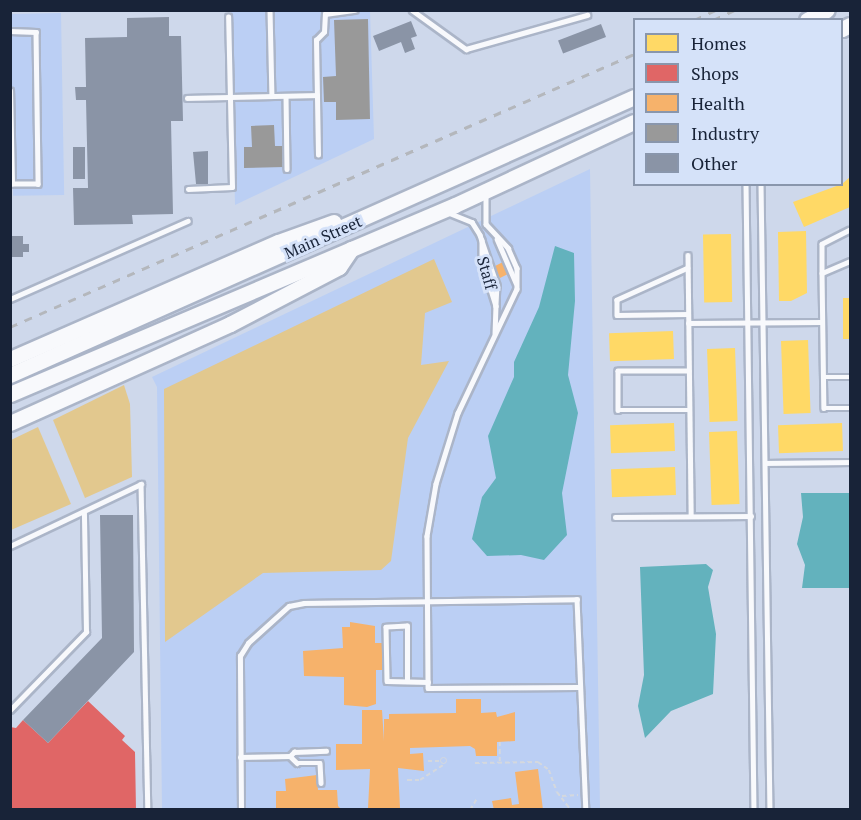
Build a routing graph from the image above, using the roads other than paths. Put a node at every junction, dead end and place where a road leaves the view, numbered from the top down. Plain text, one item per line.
1 (270, 10) edge
2 (355, 10) edge
3 (412, 10) edge
4 (827, 10) edge
5 (587, 15) dead end
6 (228, 17) dead end
7 (811, 18) edge
8 (10, 31) edge
9 (10, 91) edge
10 (272, 96) junction
11 (286, 96) junction
12 (317, 96) junction
13 (230, 97) junction
14 (187, 98) dead end
15 (633, 98) edge
16 (633, 122) edge
17 (318, 155) dead end
18 (287, 169) dead end
19 (444, 183) junction
20 (746, 186) edge
21 (761, 186) edge
22 (488, 188) junction
23 (188, 189) dead end
24 (439, 209) junction
25 (188, 221) dead end
26 (850, 230) edge
27 (489, 231) junction
28 (481, 238) junction
29 (351, 249) junction
30 (688, 255) dead end
31 (850, 261) edge
32 (688, 268) junction
33 (822, 273) junction
34 (10, 299) edge
35 (688, 314) junction
36 (822, 322) junction
37 (688, 323) junction
38 (749, 323) junction
39 (765, 323) junction
40 (495, 333) junction
41 (10, 359) edge
42 (689, 371) junction
43 (10, 375) edge
44 (850, 377) edge
45 (823, 378) junction
46 (12, 393) edge
47 (850, 408) edge
48 (689, 410) junction
49 (10, 423) edge
50 (850, 462) edge
51 (765, 463) junction
52 (84, 513) junction
53 (691, 516) junction
54 (751, 516) junction
55 (615, 517) dead end
56 (10, 546) edge
57 (426, 601) junction
58 (407, 681) junction
59 (428, 682) junction
60 (578, 687) junction
61 (10, 710) edge
62 (326, 751) dead end
63 (240, 756) junction
64 (291, 756) junction
65 (321, 783) dead end
66 (148, 810) edge
67 (241, 810) edge
68 (586, 810) edge
69 (754, 810) edge
70 (770, 810) edge

1 - 10 lane
2 - 12 lane
3 - 5 lane
4 - 7 highway
6 - 13 lane
8 - 9 lane
10 - 11 lane
10 - 13 lane
11 - 12 lane
11 - 18 lane
12 - 17 lane
13 - 14 lane
13 - 23 lane
15 - 19 highway, Main Street
16 - 22 highway, Main Street
19 - 41 highway
19 - 43 highway, Main Street
20 - 38 lane
21 - 39 lane
22 - 24 highway, Main Street
22 - 27 lane
24 - 28 lane
24 - 29 highway, Main Street
25 - 34 lane
26 - 33 lane
27 - 28 lane
27 - 40 lane
28 - 40 lane, Staff
29 - 46 highway, Main Street
29 - 49 highway
30 - 32 lane
31 - 33 lane
32 - 35 lane
32 - 35 lane
33 - 36 lane
35 - 37 lane
36 - 39 lane
36 - 45 lane
37 - 38 lane
37 - 42 lane
38 - 39 lane
38 - 54 lane
39 - 51 lane
40 - 57 lane
42 - 48 lane
42 - 48 lane
44 - 45 lane
45 - 47 lane
48 - 53 lane
50 - 51 lane
51 - 70 lane
52 - 56 lane
52 - 61 lane
52 - 66 lane
53 - 54 lane
53 - 55 lane
54 - 69 lane
57 - 59 lane
57 - 60 lane
57 - 63 lane
58 - 58 lane
58 - 59 lane
59 - 60 lane
60 - 68 lane
62 - 64 lane
63 - 64 lane
63 - 67 lane
64 - 65 lane

